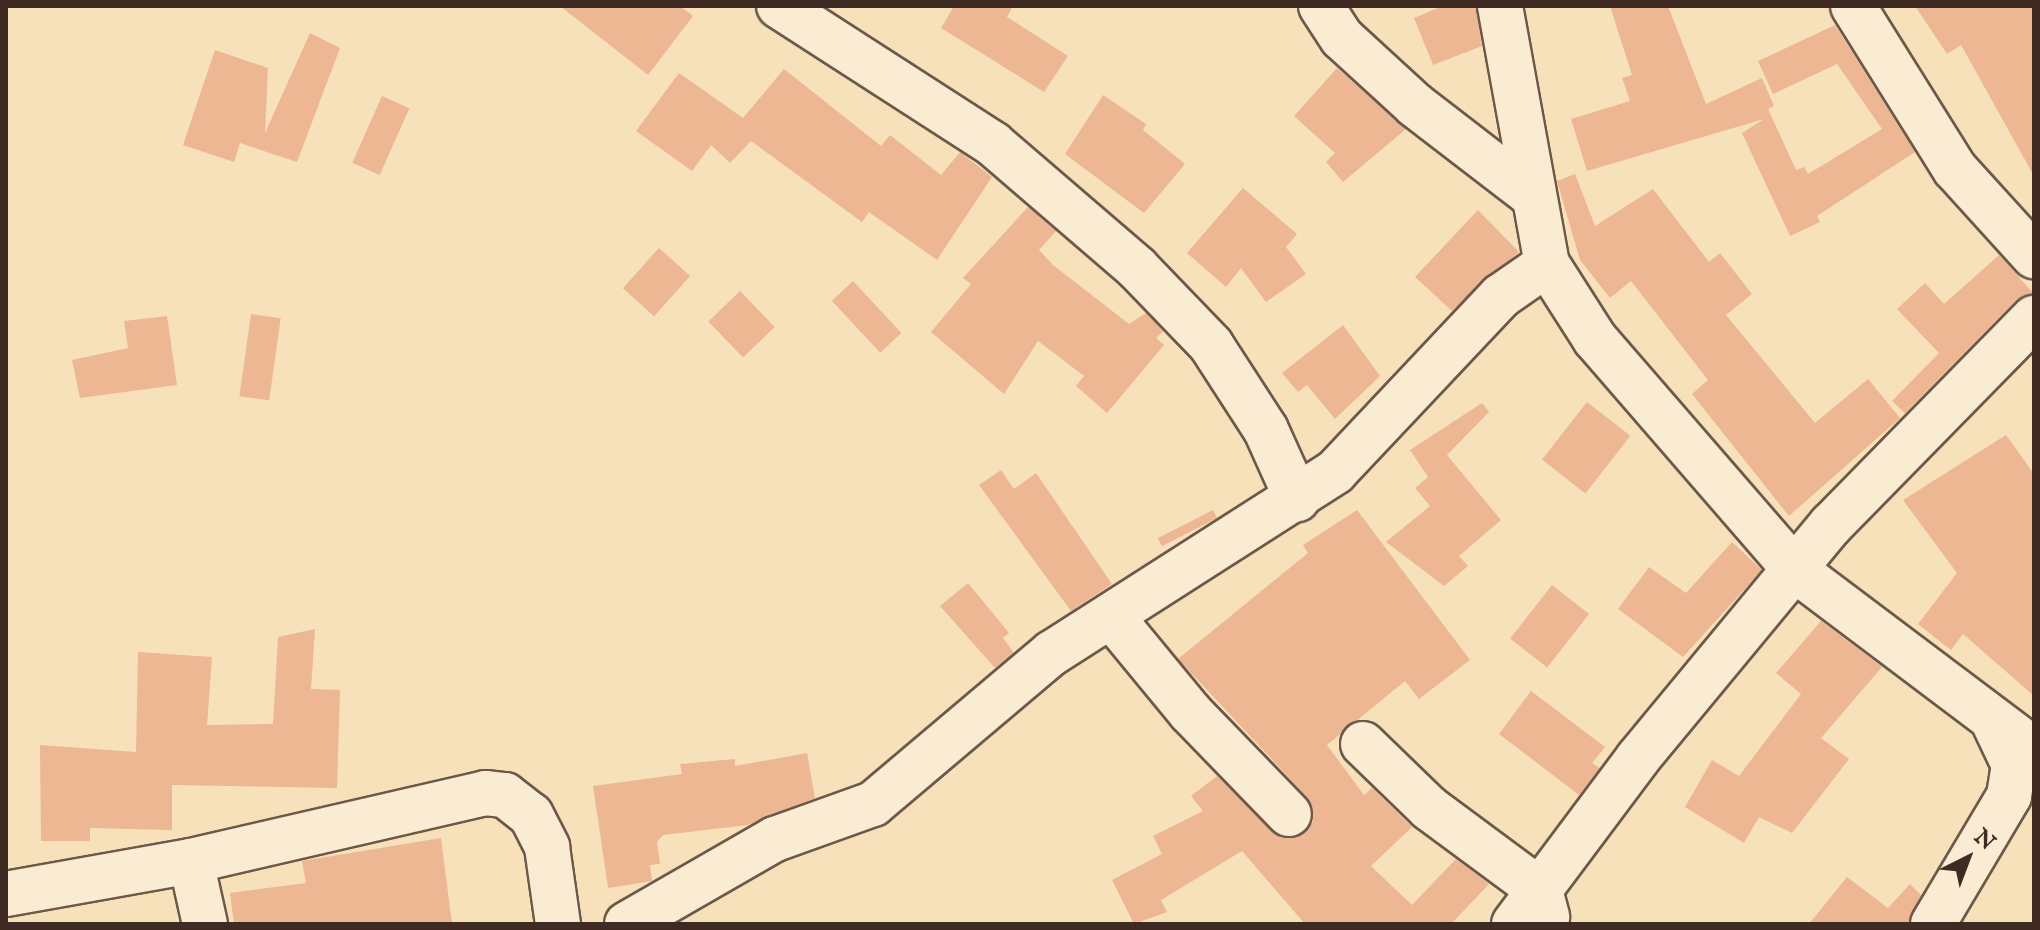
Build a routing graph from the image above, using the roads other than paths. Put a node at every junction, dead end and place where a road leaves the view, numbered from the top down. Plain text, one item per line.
1 (779, 6) edge
2 (1321, 6) edge
3 (1500, 6) edge
4 (1853, 6) edge
5 (1533, 196) junction
6 (2034, 256) edge
7 (1547, 264) junction
8 (2034, 318) edge
9 (1297, 499) junction
10 (1794, 569) junction
11 (1111, 616) junction
12 (1995, 725) junction
13 (1363, 744) dead end
14 (2034, 750) edge
15 (1289, 814) dead end
16 (191, 861) junction
17 (6, 894) edge
18 (1534, 913) edge
19 (205, 924) edge
20 (558, 924) edge
21 (627, 924) edge
22 (1933, 924) edge

1 - 9 street
2 - 5 street
3 - 5 street
4 - 6 street
5 - 7 street
7 - 9 street
7 - 10 street
8 - 10 street
9 - 11 street
10 - 12 street
10 - 18 street
11 - 15 street
11 - 21 street
12 - 14 street
12 - 22 street
13 - 18 street
16 - 17 street
16 - 19 street
16 - 20 street

